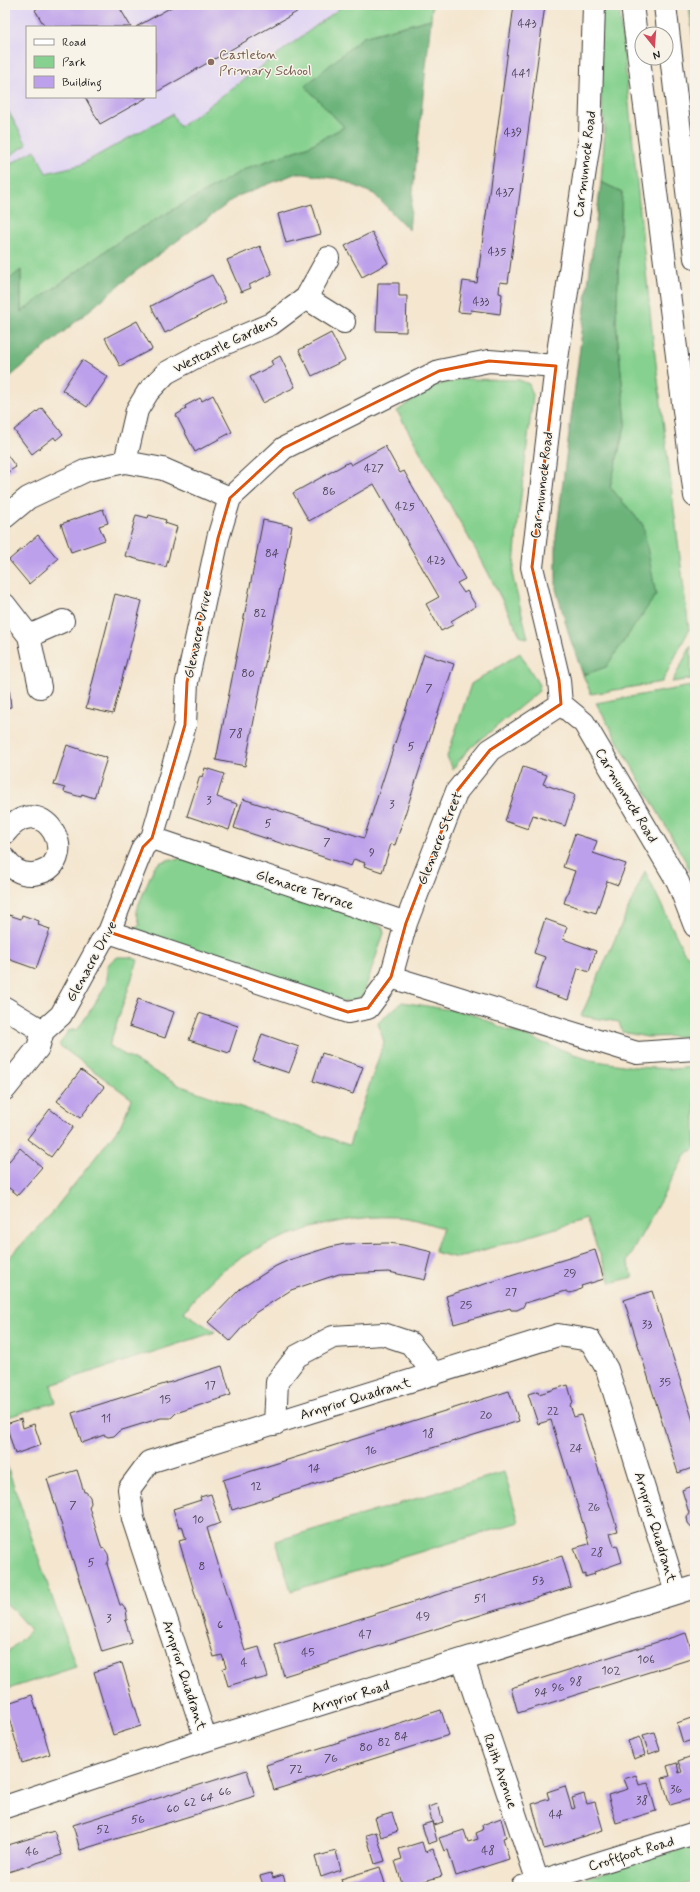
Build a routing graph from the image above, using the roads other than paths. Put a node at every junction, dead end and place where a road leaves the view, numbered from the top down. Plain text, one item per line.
1 (594, 5) edge
2 (632, 5) edge
3 (666, 5) edge
4 (328, 258) dead end
5 (695, 258) edge
6 (306, 298) junction
7 (344, 322) dead end
8 (556, 366) junction
9 (126, 462) junction
10 (695, 496) edge
11 (230, 498) junction
12 (5, 517) edge
13 (5, 605) edge
14 (63, 621) dead end
15 (29, 636) junction
16 (40, 687) dead end
17 (561, 704) junction
18 (5, 833) edge
19 (152, 838) junction
20 (7, 866) edge
21 (406, 923) junction
22 (695, 926) edge
23 (110, 932) junction
24 (391, 978) junction
25 (5, 1008) edge
26 (43, 1030) junction
27 (695, 1049) edge
28 (5, 1089) edge
29 (434, 1374) junction
30 (275, 1424) junction
31 (686, 1590) edge
32 (463, 1660) junction
33 (206, 1740) junction
34 (5, 1807) edge
35 (695, 1833) edge
36 (530, 1884) edge

1 - 8 street, Carmunnock Road
2 - 10 street
3 - 5 street
4 - 6 street, Westcastle Gardens
6 - 7 street
6 - 9 street, Westcastle Gardens
8 - 11 street
8 - 17 street, Carmunnock Road
9 - 11 street
9 - 12 street
11 - 19 street, Glenacre Drive
13 - 15 street
14 - 15 street
15 - 16 street
17 - 21 street, Glenacre Street
17 - 22 street, Carmunnock Road
18 - 20 street
19 - 21 street, Glenacre Terrace
19 - 23 street, Glenacre Drive
21 - 24 street
23 - 24 street
23 - 26 street, Glenacre Drive
24 - 27 street
25 - 26 street
26 - 28 street
29 - 30 street, Arnprior Quadrant
29 - 30 street
29 - 31 street, Arnprior Quadrant
30 - 33 street, Arnprior Quadrant
31 - 32 street, Arnprior Road
32 - 33 street, Arnprior Road
32 - 36 street, Raith Avenue
33 - 34 street, Arnprior Road
35 - 36 street, Croftfoot Road

